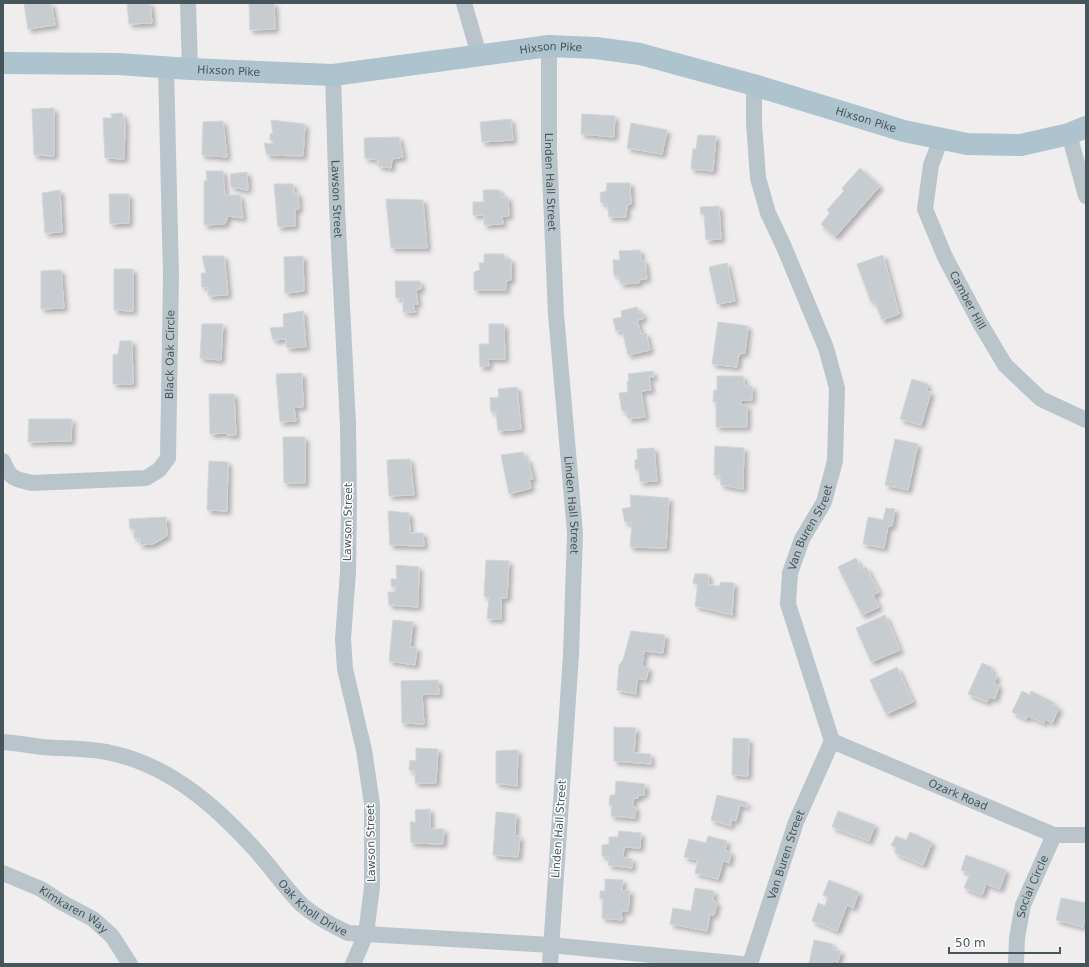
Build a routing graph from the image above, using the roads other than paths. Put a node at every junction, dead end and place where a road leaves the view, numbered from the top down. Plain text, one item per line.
1 (188, 3) edge
2 (464, 3) edge
3 (549, 46) junction
4 (478, 55) junction
5 (3, 63) edge
6 (166, 68) junction
7 (190, 69) junction
8 (333, 75) junction
9 (754, 84) junction
10 (1078, 130) edge
11 (941, 139) junction
12 (1086, 196) edge
13 (1086, 420) edge
14 (3, 461) edge
15 (832, 741) junction
16 (3, 742) edge
17 (1054, 834) junction
18 (1086, 835) edge
19 (3, 873) edge
20 (366, 934) junction
21 (551, 945) junction
22 (130, 964) edge
23 (353, 964) edge
24 (550, 964) edge
25 (742, 964) edge
26 (750, 964) edge
27 (1016, 964) edge

1 - 7 street
2 - 4 street
3 - 4 main road, Hixson Pike
3 - 9 main road, Hixson Pike
3 - 21 street, Linden Hall Street
4 - 8 main road, Hixson Pike
5 - 6 main road, Hixson Pike
6 - 7 main road, Hixson Pike
6 - 14 street, Black Oak Circle
7 - 8 main road, Hixson Pike
8 - 20 street, Lawson Street
9 - 11 main road, Hixson Pike
9 - 15 street, Van Buren Street
10 - 11 main road, Hixson Pike
10 - 12 street
11 - 13 street, Camber Hill
15 - 17 street, Ozark Road
15 - 26 street, Van Buren Street
16 - 20 street, Oak Knoll Drive
17 - 18 street, Ozark Road
17 - 27 street, Social Circle
19 - 22 street, Kimkaren Way
20 - 21 street, Oak Knoll Drive
20 - 23 street, Lawson Street
21 - 24 street, Linden Hall Street
21 - 25 street, Oak Knoll Drive

